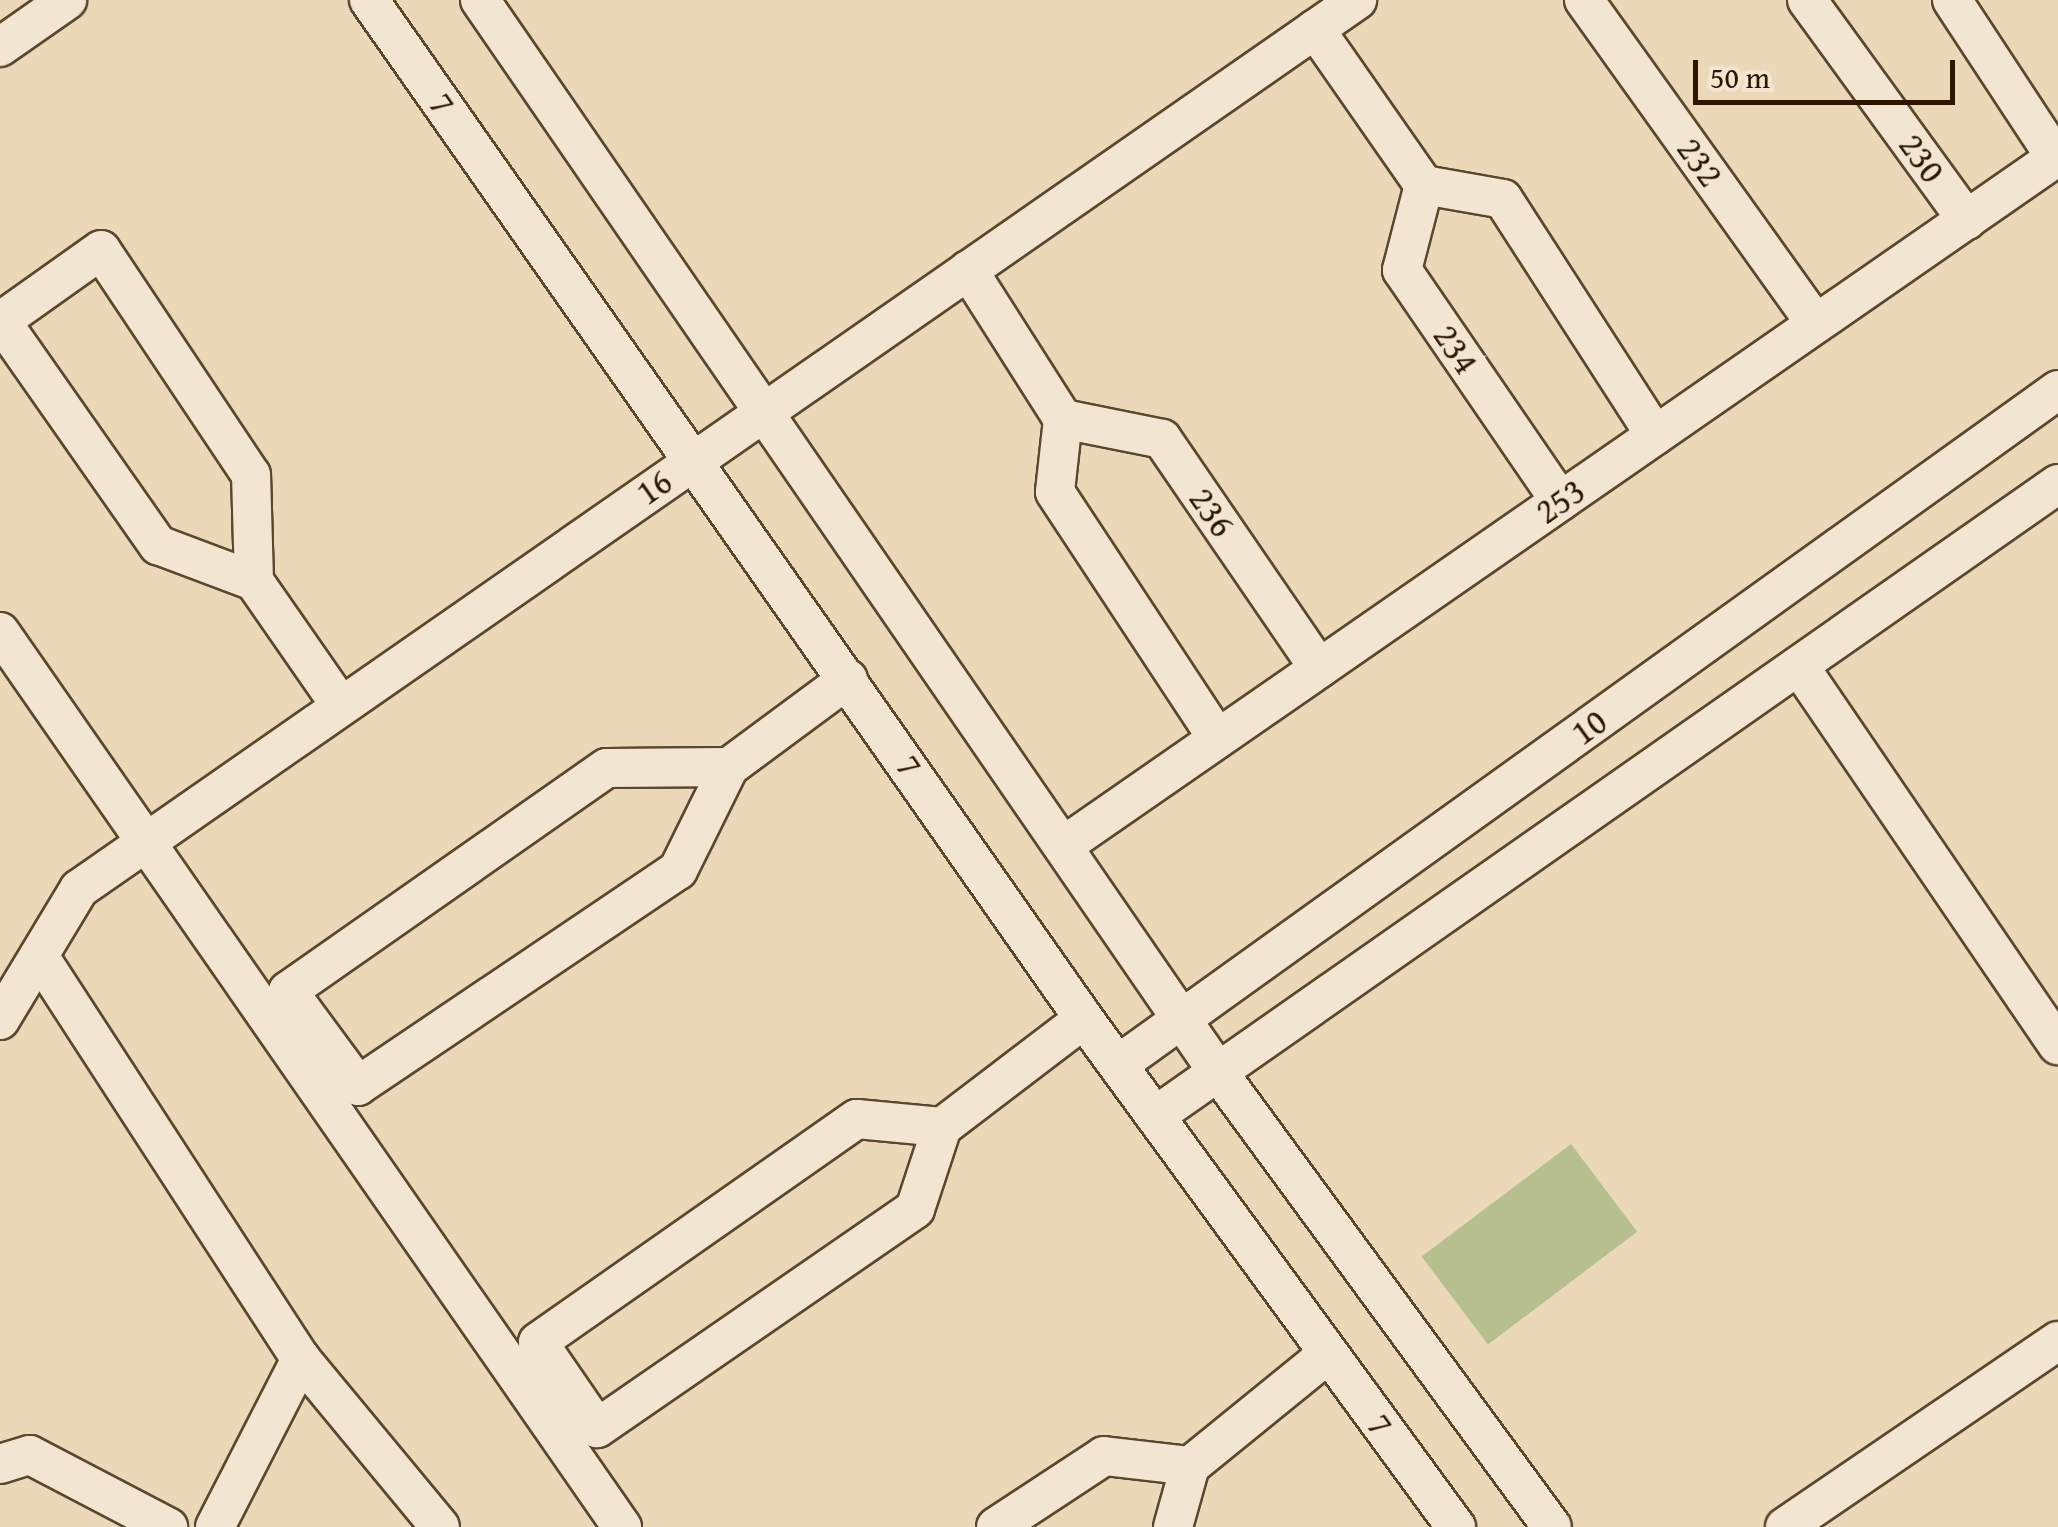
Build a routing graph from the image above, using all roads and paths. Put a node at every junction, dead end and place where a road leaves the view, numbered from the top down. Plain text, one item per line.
1 (67, 0) edge
2 (369, 0) edge
3 (480, 0) edge
4 (1357, 0) edge
5 (1584, 0) edge
6 (1807, 0) edge
7 (1952, 0) edge
8 (1315, 29) junction
9 (0, 47) edge
10 (2057, 156) edge
11 (1424, 185) junction
12 (1966, 220) junction
13 (968, 270) junction
14 (1816, 324) junction
15 (2058, 390) edge
16 (764, 410) junction
17 (1063, 419) junction
18 (1656, 435) junction
19 (695, 459) junction
20 (2058, 484) edge
21 (1560, 501) junction
22 (254, 582) junction
23 (0, 632) edge
24 (1798, 666) junction
25 (1319, 668) junction
26 (848, 679) junction
27 (341, 706) junction
28 (1217, 738) junction
29 (728, 766) junction
30 (145, 842) junction
31 (1062, 846) junction
32 (38, 956) junction
33 (1184, 1018) junction
34 (1084, 1019) junction
35 (0, 1020) edge
36 (2058, 1045) edge
37 (1119, 1064) junction
38 (1218, 1072) junction
39 (1156, 1116) junction
40 (942, 1127) junction
41 (2058, 1341) edge
42 (1328, 1354) junction
43 (301, 1360) junction
44 (0, 1464) edge
45 (1190, 1466) junction
46 (429, 1522) edge
47 (168, 1527) edge
48 (215, 1527) edge
49 (622, 1527) edge
50 (996, 1527) edge
51 (1173, 1527) edge
52 (1456, 1527) edge
53 (1552, 1527) edge
54 (1785, 1527) edge

1 - 9 street
2 - 19 street, 7
3 - 16 street
4 - 8 street, 16
5 - 14 street, 232
6 - 12 street, 230
7 - 10 street
8 - 11 street
8 - 13 street, 16
10 - 12 street, 253
11 - 18 street
11 - 21 street, 234
12 - 14 street, 253
13 - 16 street, 16
13 - 17 street
14 - 18 street, 253
15 - 33 street, 10
16 - 19 street, 16
16 - 31 street
17 - 25 street, 236
17 - 28 street
18 - 21 street, 253
19 - 26 street, 7
19 - 27 street, 16
20 - 24 street, 10
21 - 25 street, 253
22 - 22 street
22 - 27 street
23 - 30 street
24 - 36 street
24 - 38 street, 10
25 - 28 street, 253
26 - 29 street
26 - 34 street, 7
27 - 30 street, 16
28 - 31 street, 253
29 - 29 street
30 - 32 street, 16
30 - 49 street
31 - 33 street
32 - 35 street, 16
32 - 43 street
33 - 37 street, 10
33 - 38 street
34 - 37 street, 7
34 - 40 street
37 - 39 street, 7
38 - 39 street, 10
38 - 53 street
39 - 42 street, 7
40 - 40 street
41 - 54 street
42 - 45 street
42 - 52 street, 7
43 - 46 street
43 - 48 street
44 - 47 street
45 - 50 street
45 - 51 street

